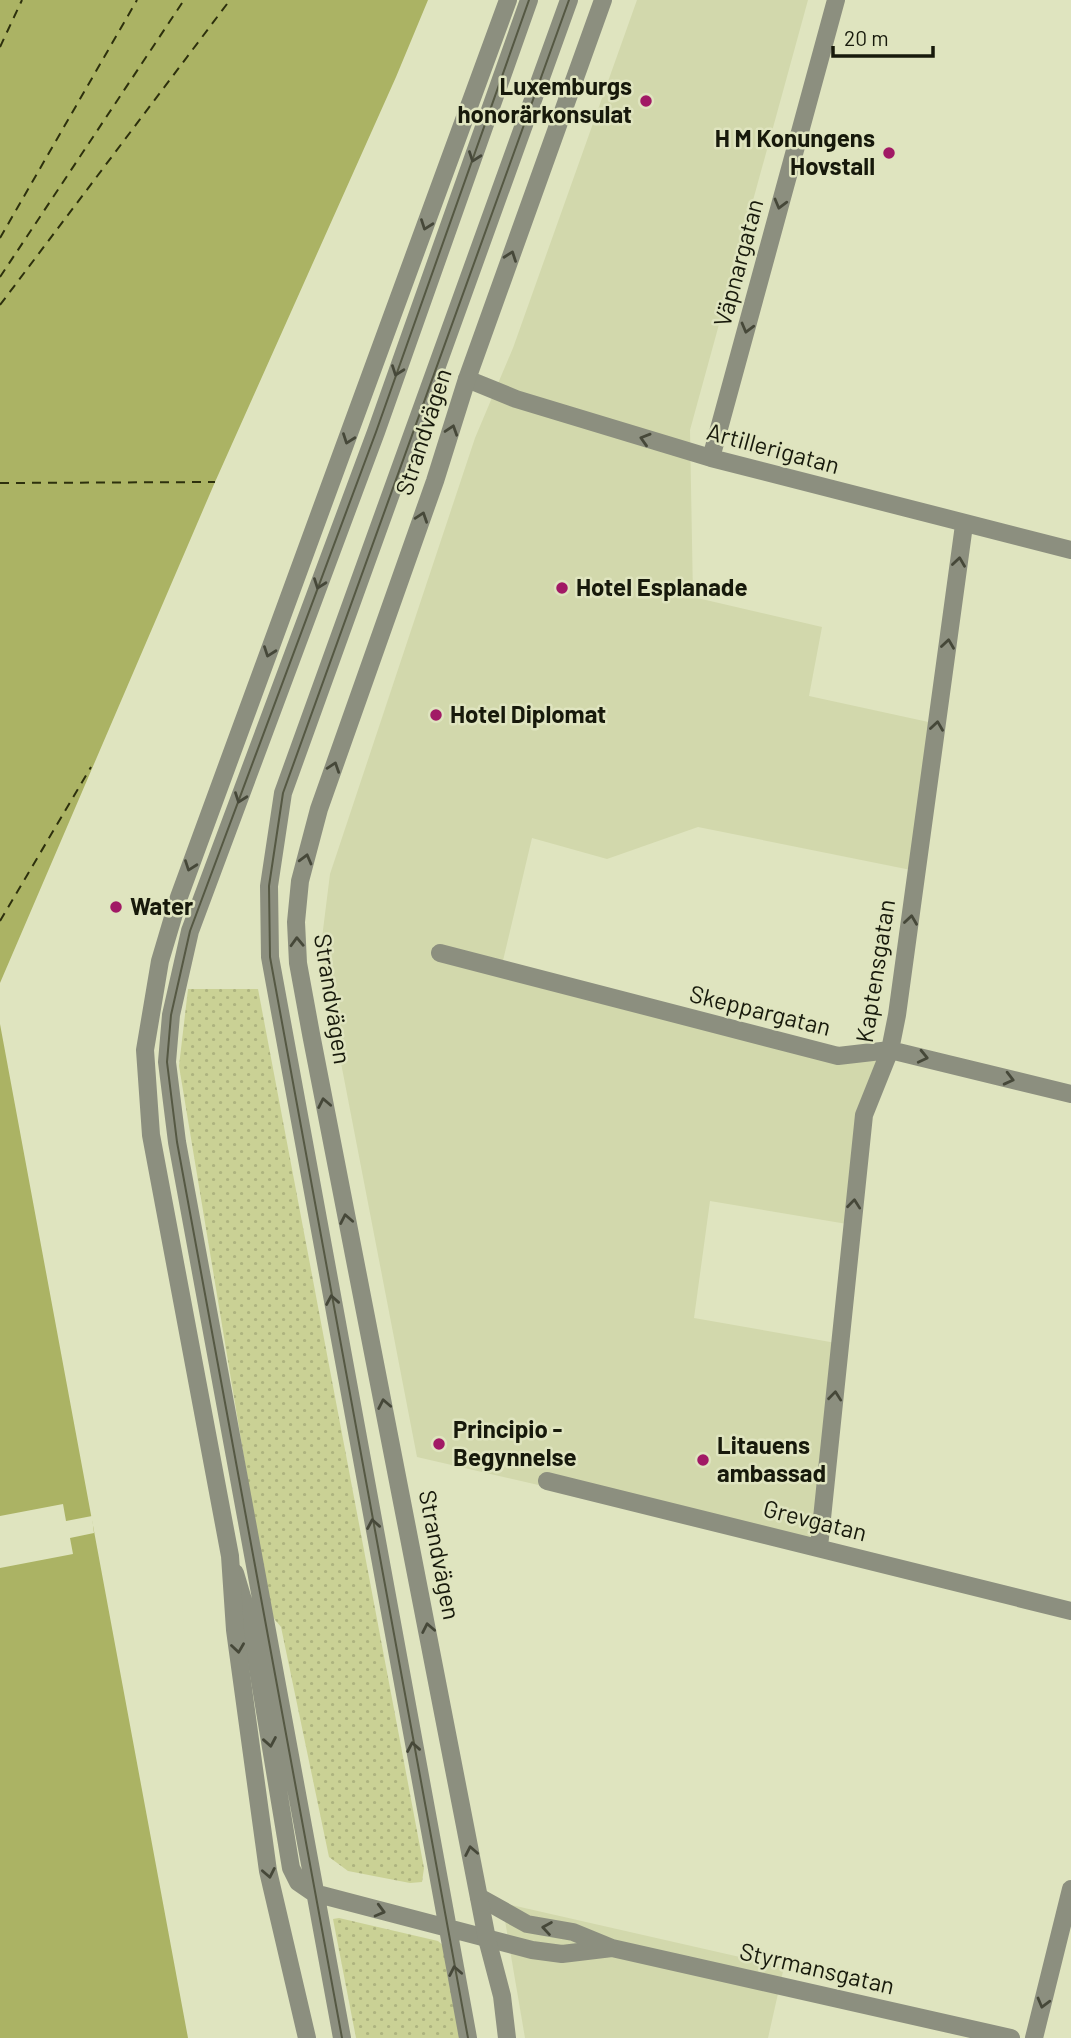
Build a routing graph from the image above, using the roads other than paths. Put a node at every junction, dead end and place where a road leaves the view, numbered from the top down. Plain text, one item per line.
1 (508, 0) edge
2 (529, 0) edge
3 (569, 0) edge
4 (603, 0) edge
5 (836, 0) edge
6 (467, 379) junction
7 (711, 458) junction
8 (964, 525) junction
9 (1071, 550) edge
10 (440, 953) dead end
11 (890, 1050) junction
12 (1071, 1094) edge
13 (547, 1481) dead end
14 (819, 1547) junction
15 (230, 1556) junction
16 (1071, 1611) edge
17 (1071, 1889) edge
18 (314, 1893) junction
19 (479, 1897) junction
20 (446, 1928) junction
21 (487, 1938) junction
22 (612, 1948) junction
23 (307, 2038) edge
24 (342, 2038) edge
25 (468, 2038) edge
26 (507, 2038) edge
27 (1011, 2038) edge
28 (1034, 2038) edge

1 -> 15 street
2 -> 18 street, Strandvägen
20 -> 3 street, Strandvägen
6 -> 4 street, Strandvägen
5 -> 7 street, Väpnargatan
7 -> 6 street, Artillerigatan
19 -> 6 street, Strandvägen
7 - 8 street, Artillerigatan
8 - 9 street, Artillerigatan
11 -> 8 street, Kaptensgatan
10 - 11 street, Skeppargatan
11 -> 12 street, Skeppargatan
14 -> 11 street, Kaptensgatan
13 - 14 street, Grevgatan
14 - 16 street, Grevgatan
15 -> 18 street
15 -> 23 street
17 -> 28 street
18 -> 20 street, Styrmansgatan
18 - 24 street, Strandvägen
19 - 21 street, Strandvägen
22 -> 19 street, Styrmansgatan
20 - 21 street, Styrmansgatan
25 -> 20 street, Strandvägen
21 - 22 street, Styrmansgatan
21 - 26 street, Strandvägen
22 - 27 street, Styrmansgatan

